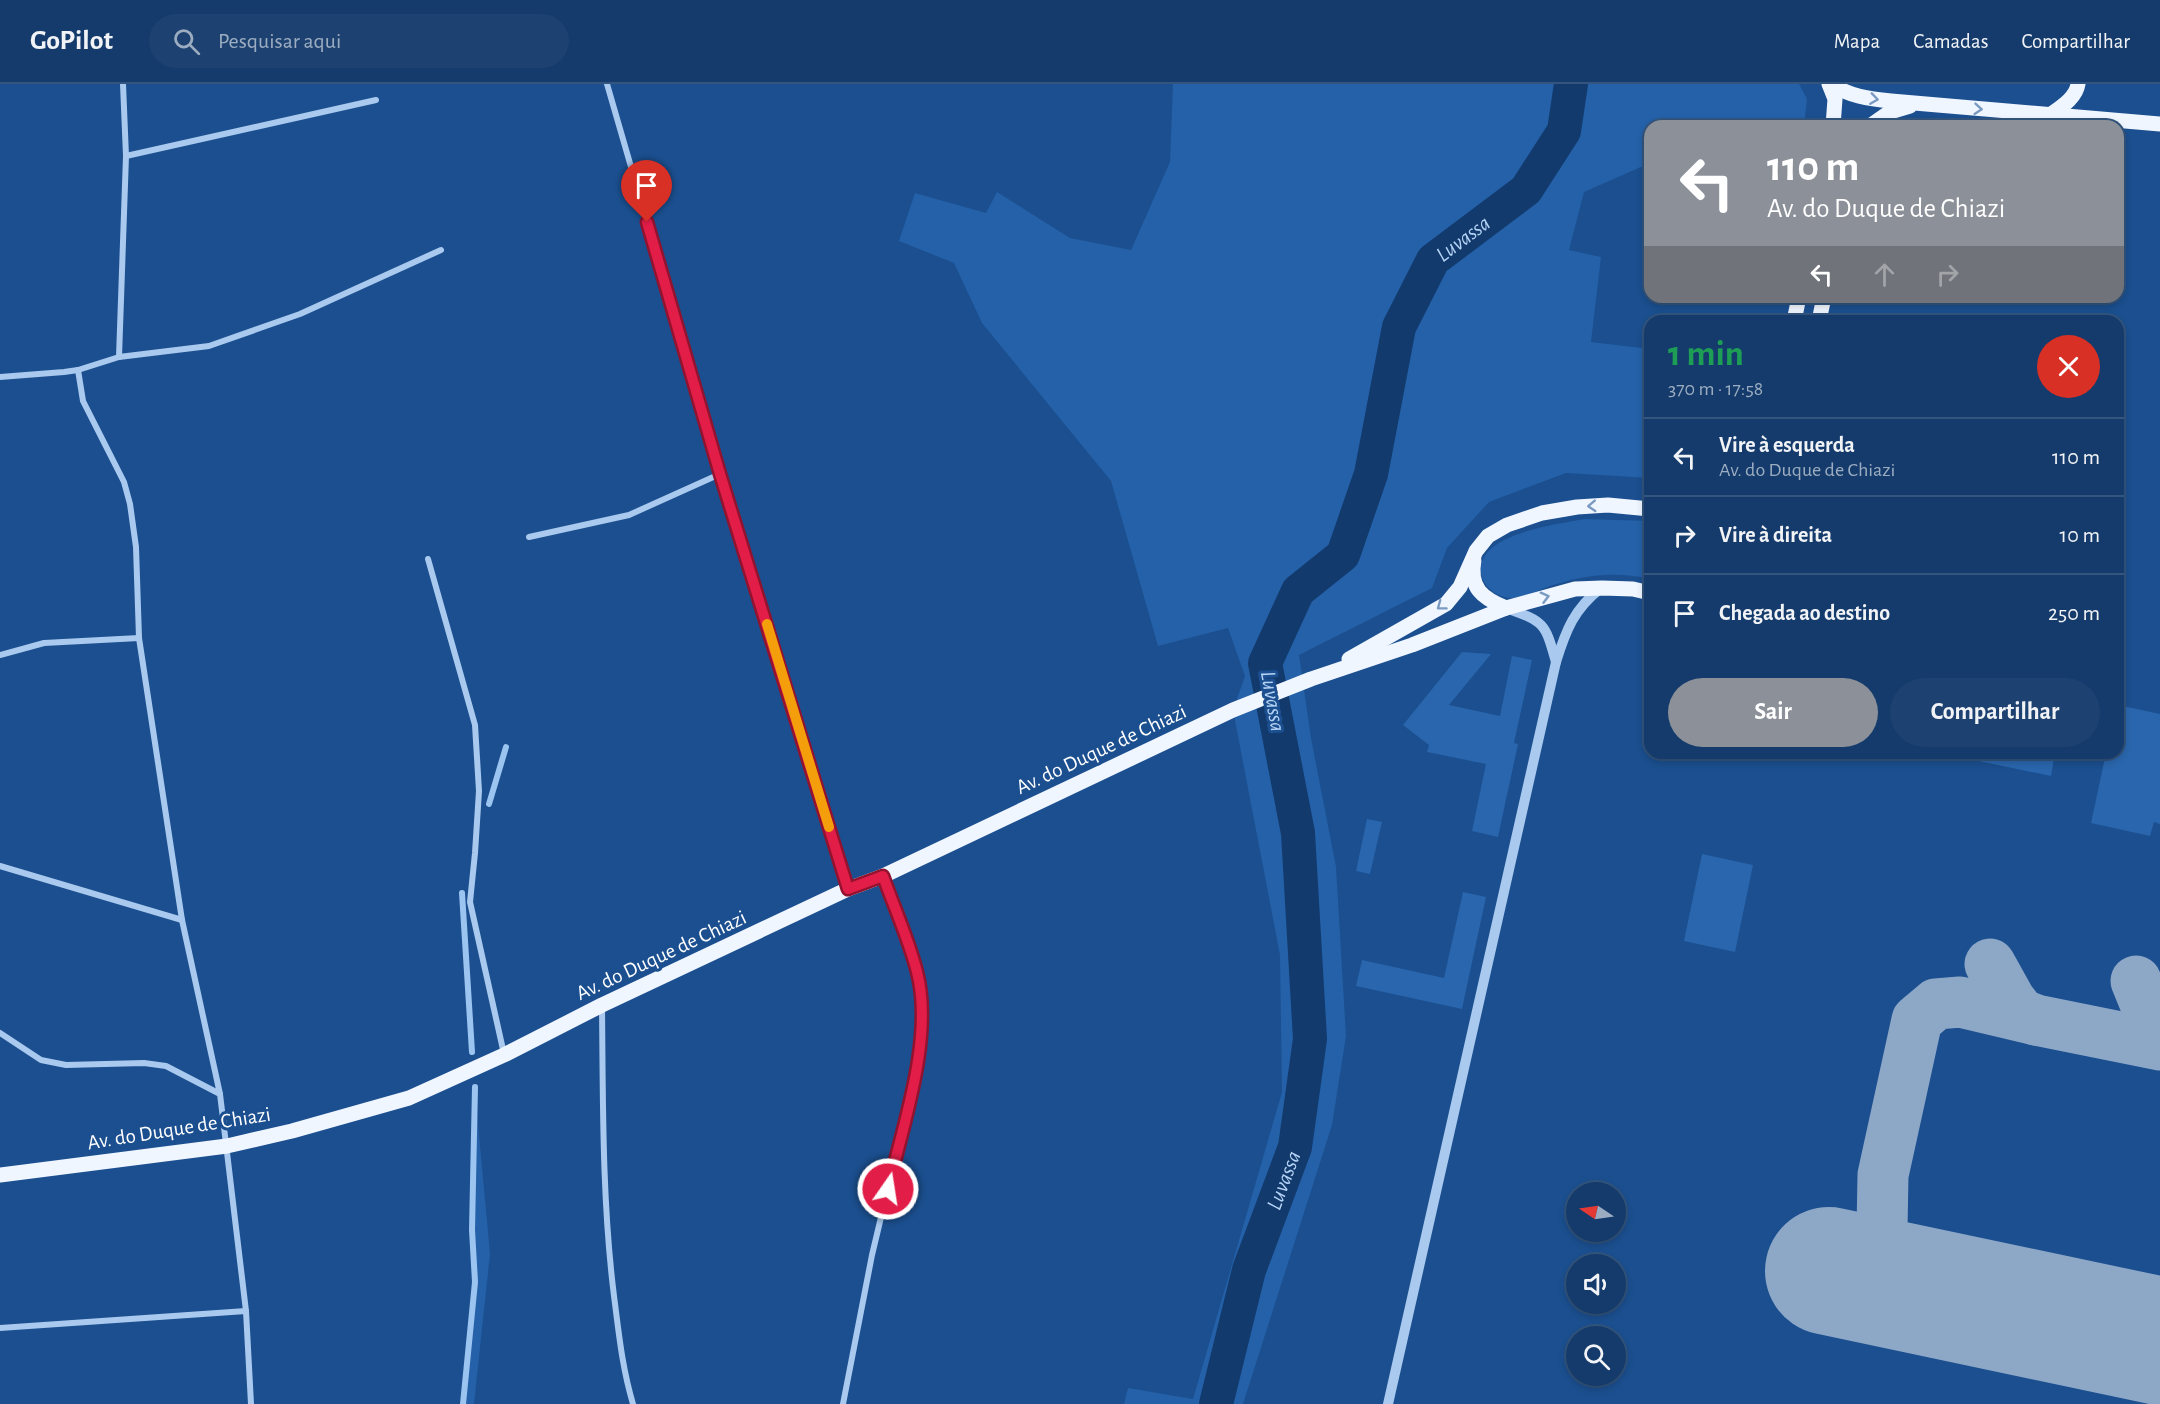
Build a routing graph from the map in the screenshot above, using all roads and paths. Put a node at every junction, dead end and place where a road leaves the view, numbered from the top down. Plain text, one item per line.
1 (123, 84) edge
2 (607, 84) edge
3 (1830, 84) edge
4 (2078, 84) edge
5 (376, 100) dead end
6 (1920, 104) junction
7 (2050, 115) junction
8 (1833, 120) edge
9 (1879, 120) edge
10 (2111, 120) edge
11 (2124, 121) edge
12 (2160, 124) edge
13 (126, 156) junction
14 (441, 250) dead end
15 (119, 357) junction
16 (78, 370) junction
17 (0, 377) edge
18 (720, 474) junction
19 (1644, 508) edge
20 (529, 537) dead end
21 (1476, 551) junction
22 (428, 559) dead end
23 (1602, 588) junction
24 (1644, 592) edge
25 (1506, 608) junction
26 (139, 638) junction
27 (0, 655) edge
28 (1557, 662) junction
29 (1311, 679) junction
30 (0, 866) edge
31 (883, 876) junction
32 (848, 889) junction
33 (182, 920) junction
34 (602, 1005) junction
35 (0, 1033) edge
36 (504, 1055) junction
37 (220, 1094) junction
38 (227, 1146) junction
39 (0, 1175) edge
40 (246, 1311) junction
41 (0, 1328) edge
42 (251, 1404) edge
43 (633, 1404) edge
44 (843, 1404) edge
45 (1388, 1404) edge

1 - 13 street
2 - 18 street
3 -> 6 main road
3 - 8 main road
4 - 7 main road
5 - 13 street
6 -> 7 main road
6 - 9 main road
7 - 10 main road
11 - 12 main road
13 - 15 street
14 - 15 street
15 - 16 street
16 - 17 street
16 - 26 street
18 - 20 street
18 - 32 street
19 -> 21 main road, Av. do Duque de Chiazi
21 - 25 main road
21 -> 29 main road, Av. do Duque de Chiazi
22 - 36 street
23 - 24 main road, Av. do Duque de Chiazi
25 -> 23 main road, Av. do Duque de Chiazi
23 - 28 street
25 - 28 street
25 - 29 main road, Av. do Duque de Chiazi
26 - 27 street
26 - 33 street
28 - 45 street
29 - 31 main road, Av. do Duque de Chiazi
30 - 33 street
31 - 32 main road, Av. do Duque de Chiazi
31 - 44 street
32 - 34 main road, Av. do Duque de Chiazi
33 - 37 street
34 - 36 main road, Av. do Duque de Chiazi
34 - 43 street
35 - 37 street
36 - 38 main road, Av. do Duque de Chiazi
37 - 38 street
38 - 39 main road, Av. do Duque de Chiazi
38 - 40 street
40 - 41 street
40 - 42 street

